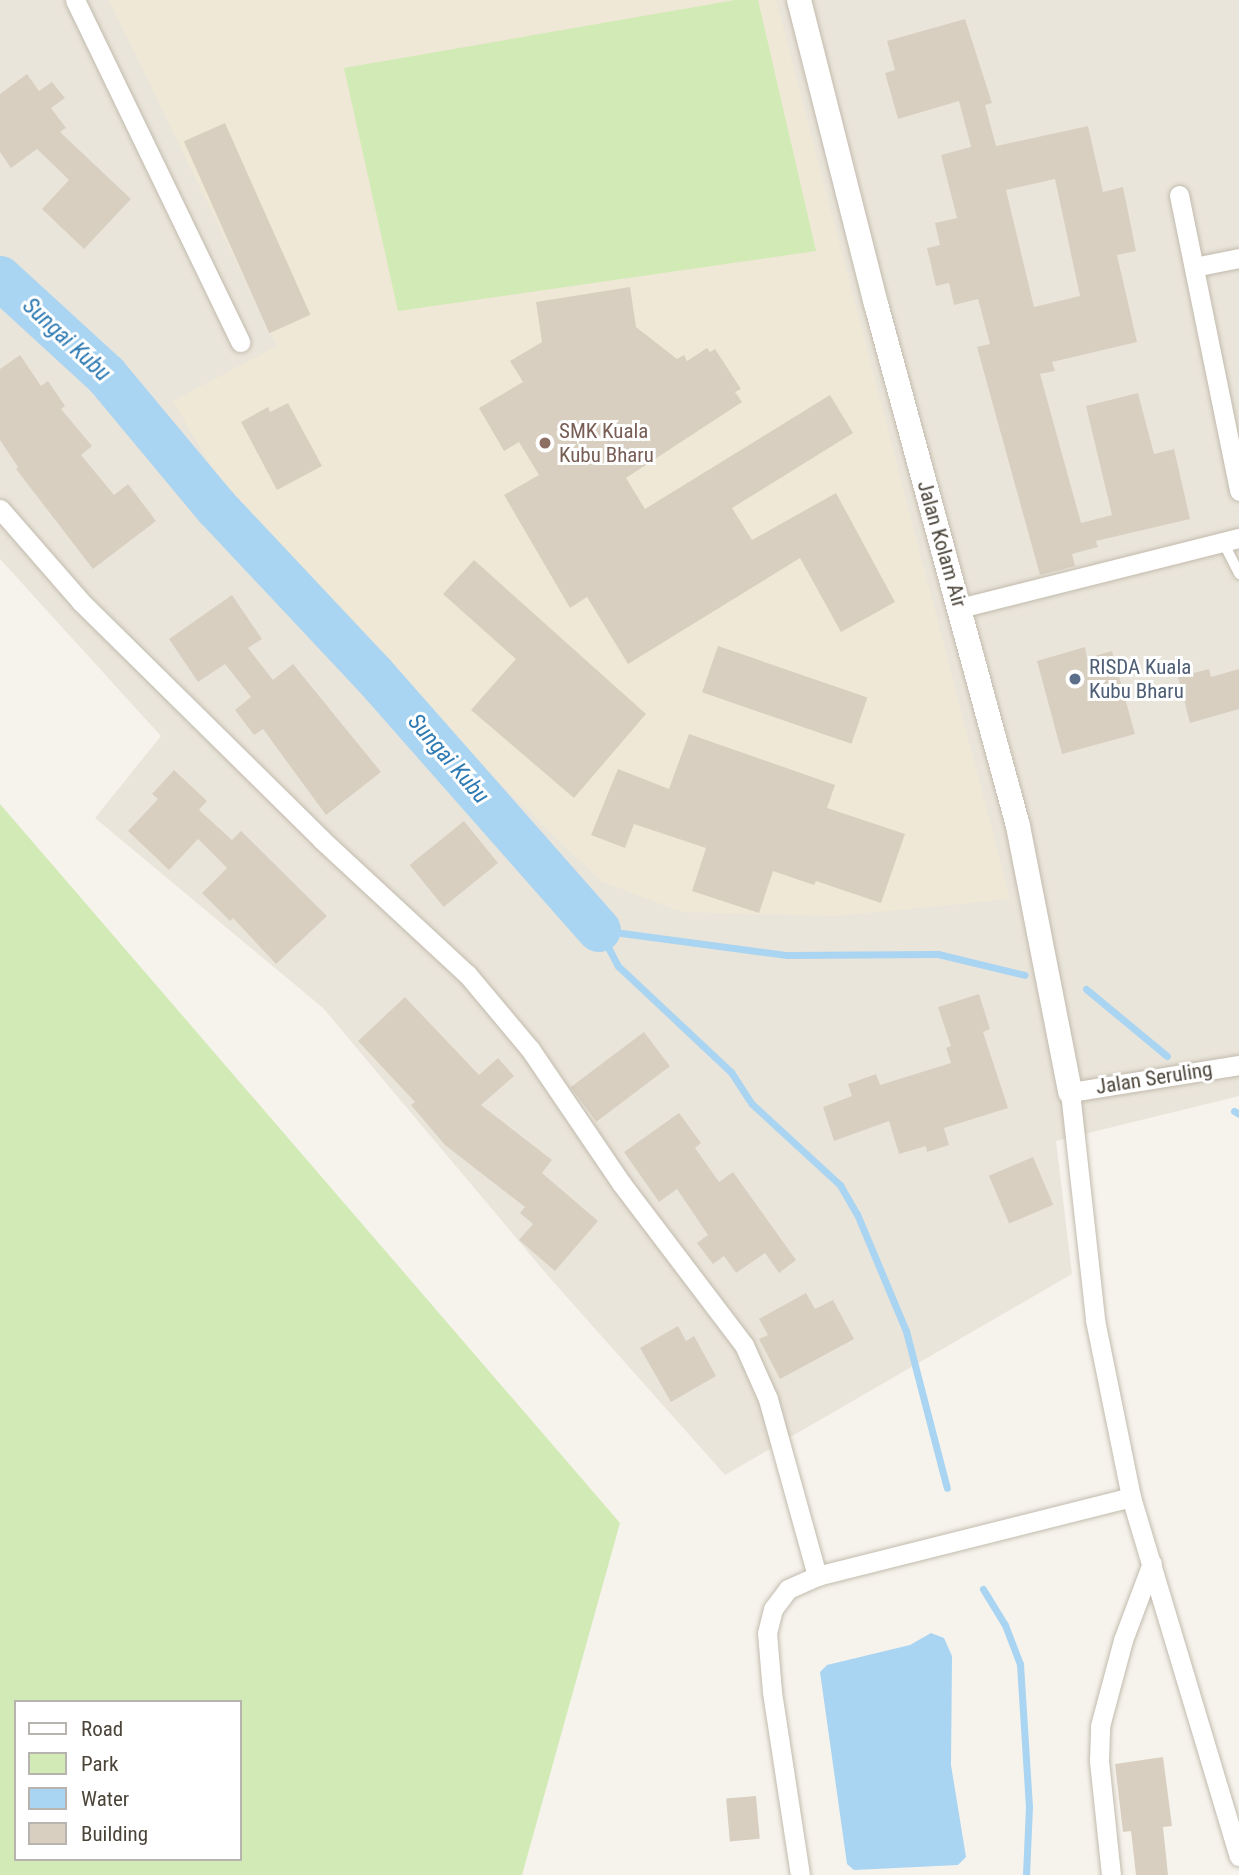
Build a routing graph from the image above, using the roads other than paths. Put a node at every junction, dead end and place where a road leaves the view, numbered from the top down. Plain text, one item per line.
1 (75, 0) edge
2 (799, 0) edge
3 (1179, 195) dead end
4 (1239, 258) edge
5 (1194, 267) junction
6 (240, 342) dead end
7 (1239, 491) edge
8 (0, 509) edge
9 (1231, 540) edge
10 (1239, 574) edge
11 (960, 608) junction
12 (1239, 1065) edge
13 (1070, 1092) junction
14 (1131, 1497) junction
15 (1152, 1563) junction
16 (817, 1576) junction
17 (1239, 1856) edge
18 (800, 1875) edge
19 (1111, 1875) edge

1 - 6 street
2 - 11 street, Jalan Kolam Air
3 - 5 street
4 - 5 street
5 - 7 street
8 - 16 street
9 - 10 lane
9 - 11 street
11 - 13 street, Jalan Kolam Air
12 - 13 street, Jalan Seruling
13 - 14 street
14 - 15 street
14 - 16 street
15 - 17 street
15 - 19 street
16 - 18 street

